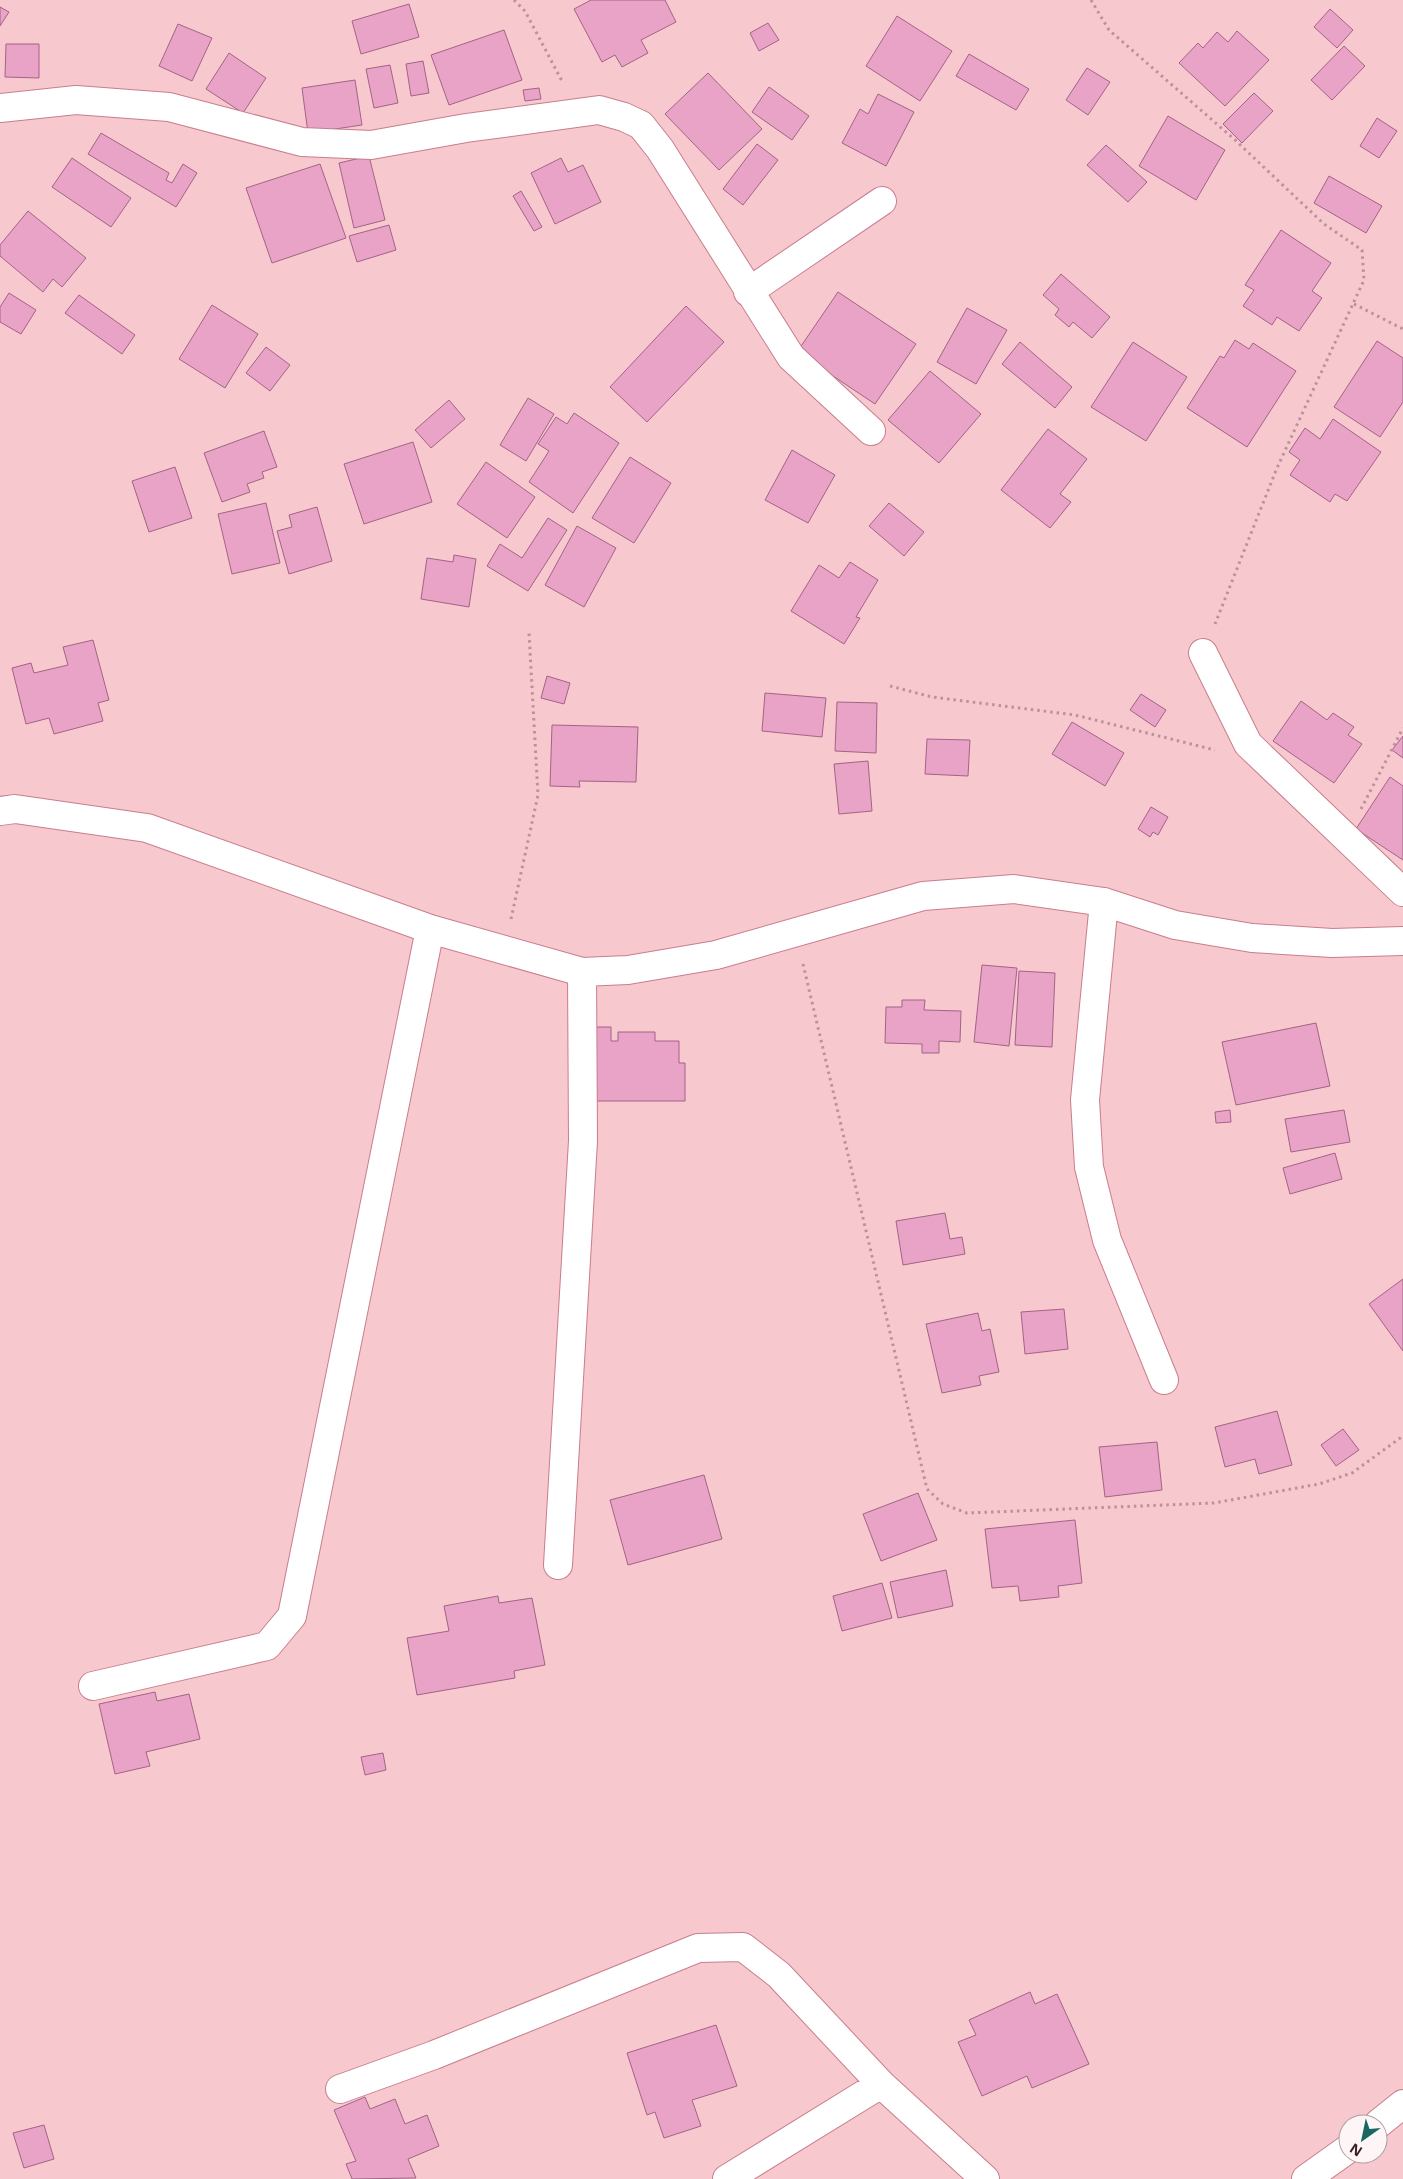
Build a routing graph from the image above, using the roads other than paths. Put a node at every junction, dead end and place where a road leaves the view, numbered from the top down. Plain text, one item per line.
1 (0, 108) edge
2 (882, 201) dead end
3 (748, 292) junction
4 (871, 431) dead end
5 (1203, 653) road end
6 (0, 811) edge
7 (1403, 892) edge
8 (1104, 902) junction
9 (430, 930) junction
10 (1403, 941) edge
11 (582, 972) junction
12 (1164, 1380) dead end
13 (558, 1565) dead end
14 (93, 1686) dead end
15 (881, 2084) junction
16 (340, 2089) dead end
17 (1403, 2104) edge
18 (1388, 2116) edge
19 (1338, 2156) edge
20 (727, 2179) edge
21 (985, 2179) edge
22 (1306, 2179) edge

1 - 3 street
2 - 3 street
3 - 4 street
5 - 7 street
6 - 9 street
8 - 10 street
8 - 11 street
8 - 12 street
9 - 11 street
9 - 14 street
11 - 13 street
15 - 16 street
15 - 20 street
15 - 21 street
17 - 18 street
19 - 22 street

